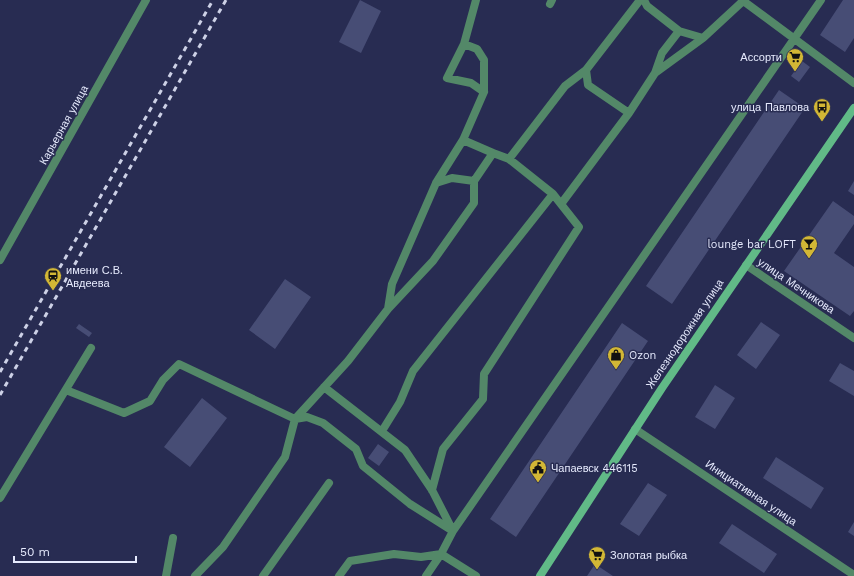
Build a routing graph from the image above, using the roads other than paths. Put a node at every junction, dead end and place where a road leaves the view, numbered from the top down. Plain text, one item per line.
1 (146, 0) edge
2 (476, 0) edge
3 (640, 0) edge
4 (644, 0) edge
5 (821, 0) edge
6 (743, 1) edge
7 (679, 31) junction
8 (703, 38) junction
9 (794, 39) junction
10 (464, 44) junction
11 (586, 70) junction
12 (655, 73) junction
13 (854, 83) edge
14 (484, 92) junction
15 (854, 108) edge
16 (629, 113) junction
17 (463, 140) junction
18 (492, 154) junction
19 (508, 159) junction
20 (474, 182) junction
21 (436, 183) junction
22 (552, 194) junction
23 (561, 204) junction
24 (0, 260) edge
25 (746, 265) junction
26 (388, 309) junction
27 (854, 338) edge
28 (91, 348) dead end
29 (324, 387) junction
30 (66, 390) junction
31 (296, 419) junction
32 (635, 429) junction
33 (382, 431) junction
34 (329, 483) dead end
35 (432, 490) junction
36 (0, 498) edge
37 (453, 531) junction
38 (172, 538) dead end
39 (442, 554) junction
40 (854, 575) edge
41 (166, 576) edge
42 (195, 576) edge
43 (263, 576) edge
44 (339, 576) edge
45 (426, 576) edge
46 (476, 576) edge
47 (540, 576) edge

1 - 24 street, Карьерная улица
2 - 10 street
3 - 11 street
4 - 7 street
5 - 9 street
6 - 8 street
6 - 9 street
7 - 8 street
7 - 12 street
8 - 12 street
9 - 13 street
9 - 37 street
10 - 14 street
10 - 14 street
11 - 16 street
11 - 19 street
12 - 16 street
14 - 17 street
15 - 25 main road, Железнодорожная улица
16 - 23 street
17 - 18 street
17 - 21 street
18 - 19 street
18 - 20 street
19 - 22 street
20 - 21 street
20 - 26 street
21 - 26 street
22 - 23 street
22 - 33 street
23 - 35 street
25 - 27 street, улица Мечникова
25 - 32 main road, Железнодорожная улица
26 - 29 street
28 - 30 street
29 - 31 street
29 - 33 street
30 - 31 street
30 - 36 street
31 - 37 street
31 - 42 street
32 - 40 street, Инициативная улица
32 - 47 main road, Железнодорожная улица
33 - 35 street
34 - 43 street
35 - 37 street
37 - 39 street
38 - 41 street
39 - 44 street
39 - 45 street
39 - 46 street

